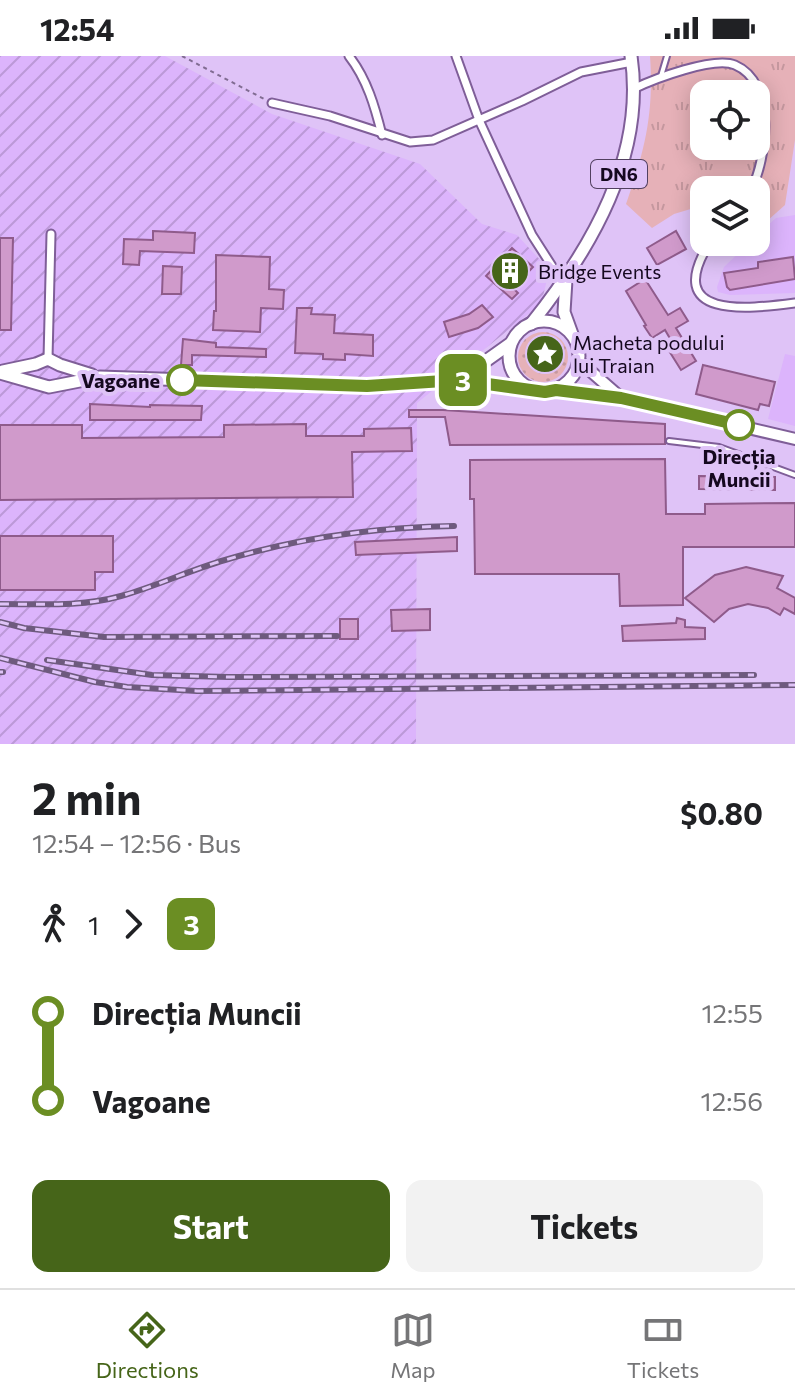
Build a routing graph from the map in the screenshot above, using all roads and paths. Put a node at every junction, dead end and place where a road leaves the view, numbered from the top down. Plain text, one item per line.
1 (182, 56) edge
2 (349, 56) edge
3 (456, 56) edge
4 (667, 56) edge
5 (632, 59) edge
6 (660, 78) junction
7 (633, 89) junction
8 (272, 103) joint
9 (479, 120) junction
10 (382, 135) junction
11 (758, 176) edge
12 (51, 234) dead end
13 (704, 256) edge
14 (567, 278) junction
15 (795, 303) edge
16 (530, 323) junction
17 (572, 336) junction
18 (511, 340) junction
19 (48, 359) junction
20 (579, 361) junction
21 (36, 364) junction
22 (60, 365) junction
23 (0, 373) edge
24 (100, 377) junction
25 (459, 380) junction
26 (38, 383) junction
27 (56, 384) junction
28 (534, 390) junction
29 (556, 390) junction
30 (621, 398) junction
31 (795, 439) edge
32 (669, 441) dead end
33 (795, 475) edge

1 - 8 path
2 - 10 street
3 - 9 street
4 - 6 lane
5 - 7 main road, DN6
5 - 9 street
6 - 7 street
6 - 11 street
7 - 14 main road, DN6
8 - 10 street
9 - 10 street
9 - 14 street
12 - 19 street
13 - 15 street
14 - 16 main road, DN6
14 - 17 main road, DN6
16 - 17 main road
16 - 18 path
16 - 18 main road, DN6
17 - 20 main road, DN6
18 - 25 main road, DN6
18 - 28 main road
19 - 21 main road
19 - 22 main road
20 - 29 main road
20 - 30 main road
21 - 23 main road
21 - 26 main road
22 - 24 main road
22 - 27 main road
23 - 26 main road
24 - 25 main road
24 - 27 main road
25 - 28 main road
26 - 27 main road
28 - 29 main road
29 - 30 main road
30 - 31 main road
32 - 33 lane

